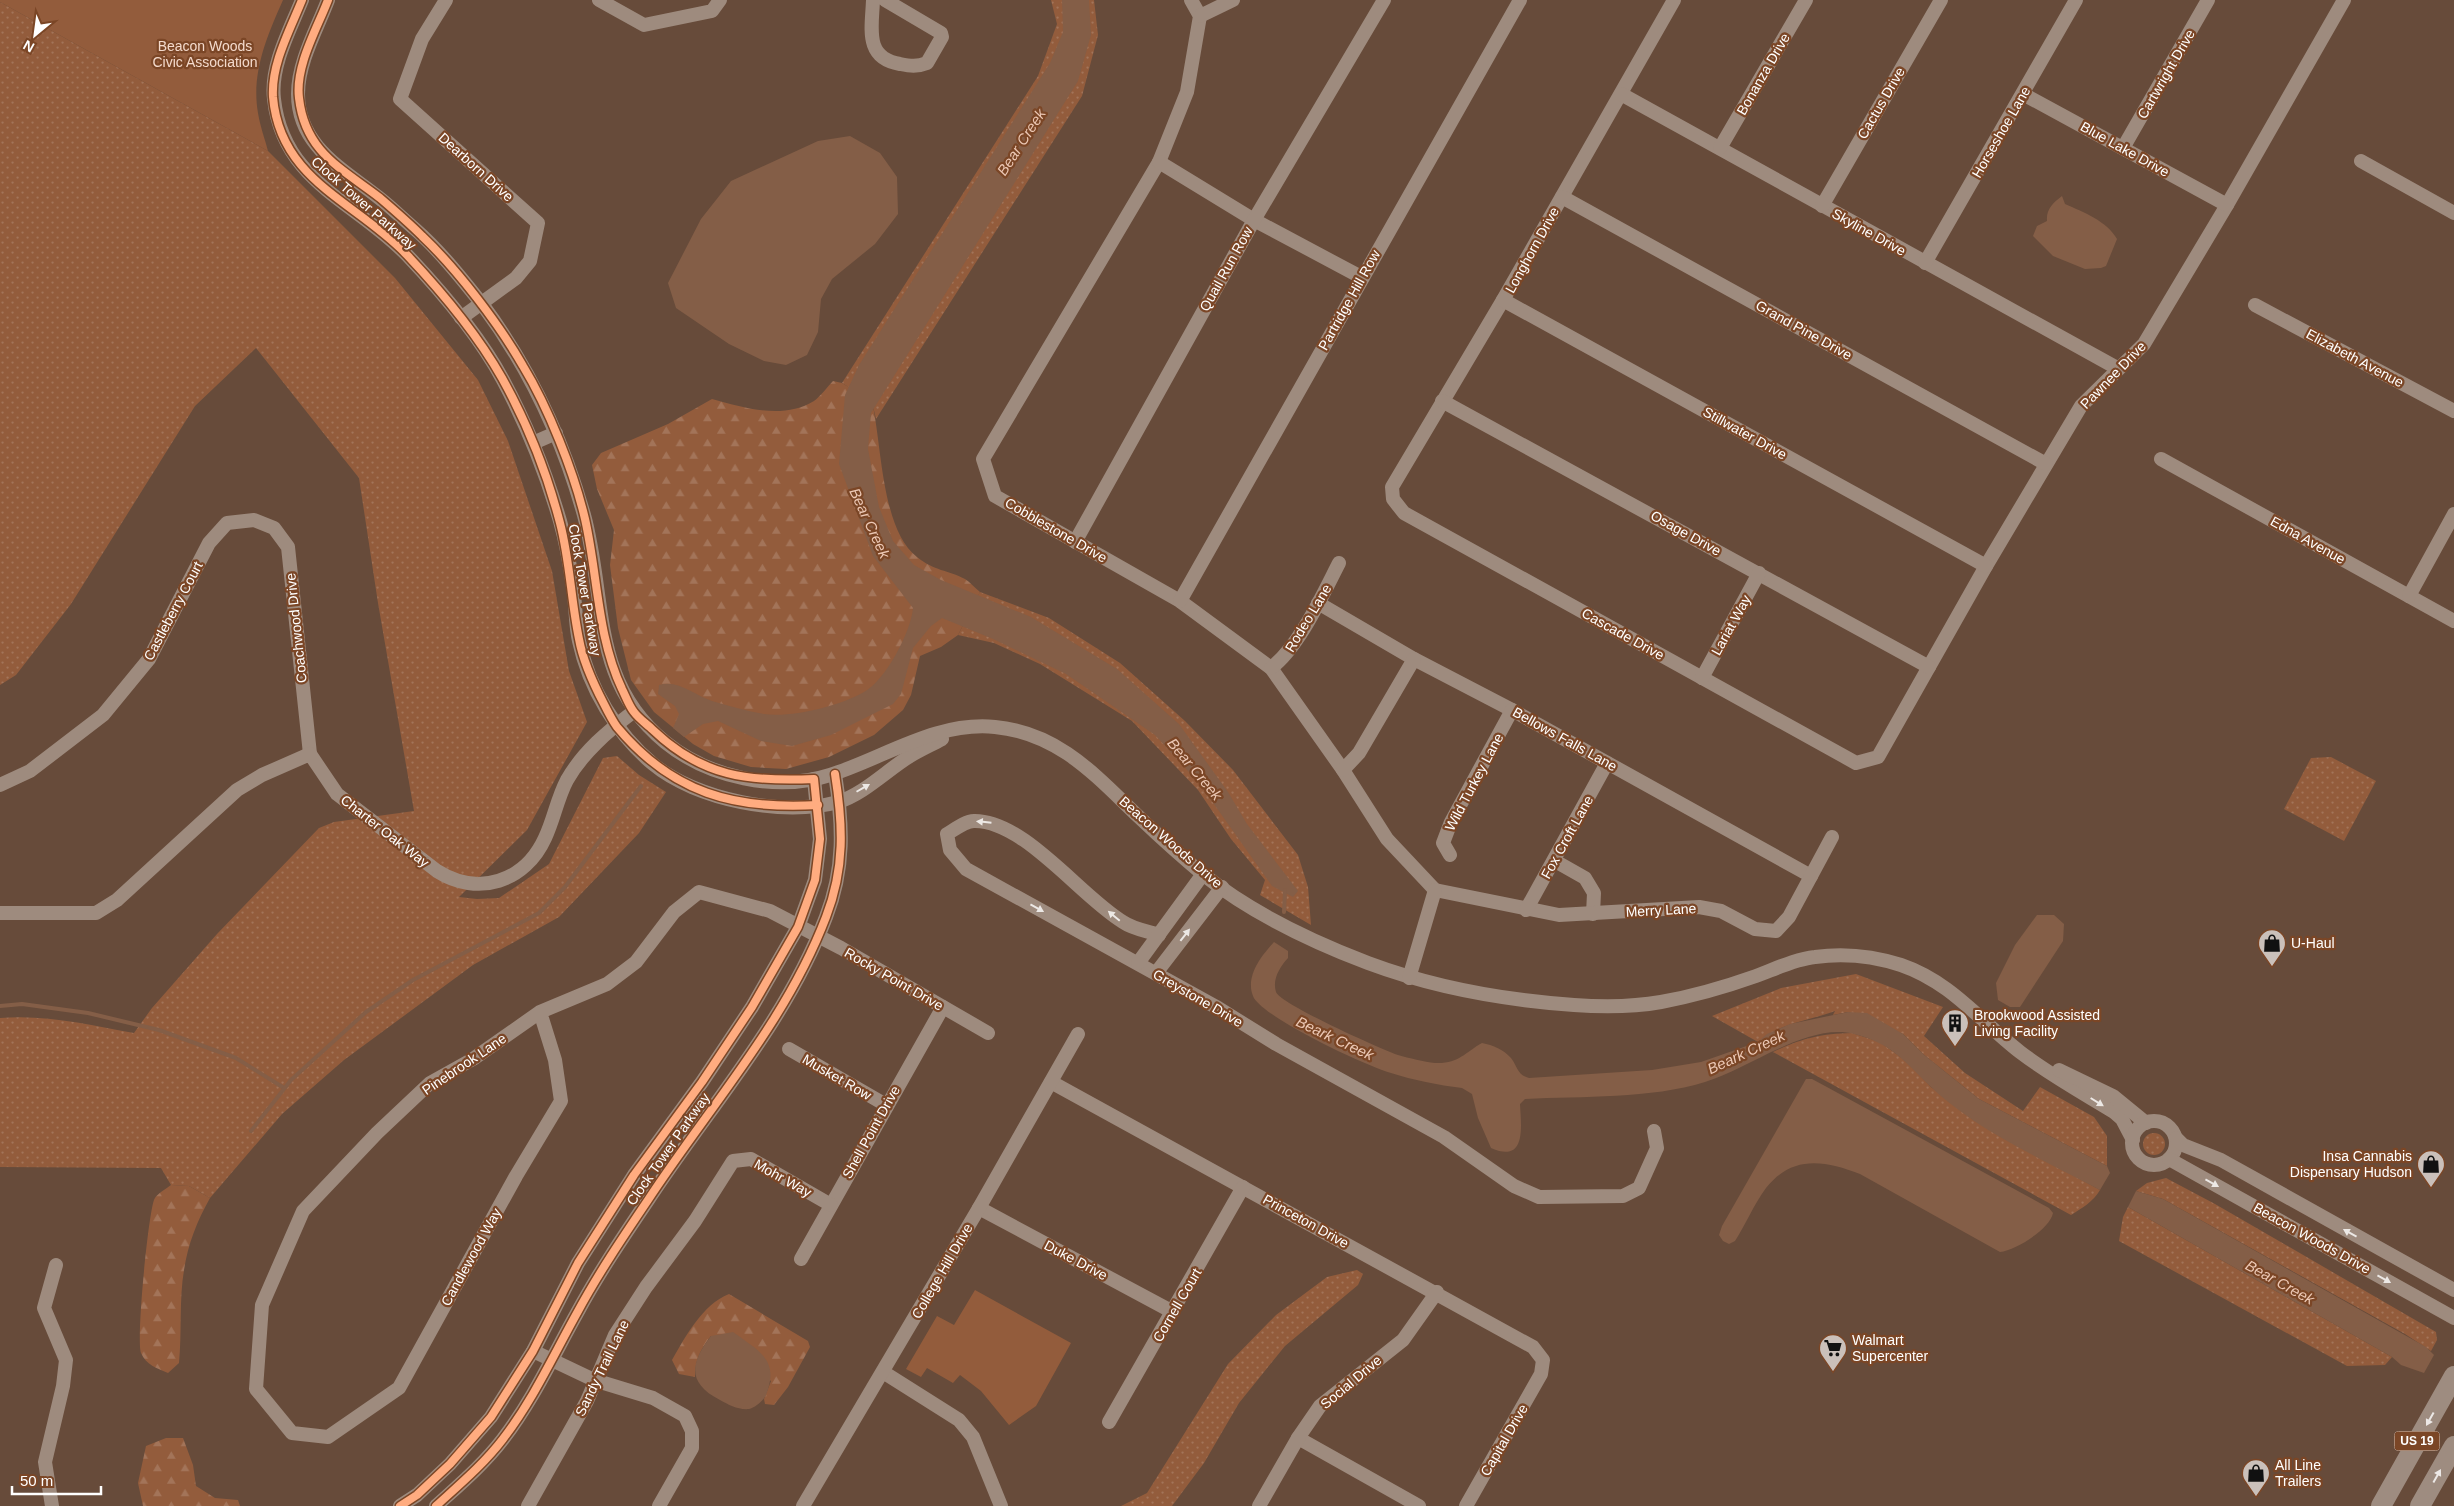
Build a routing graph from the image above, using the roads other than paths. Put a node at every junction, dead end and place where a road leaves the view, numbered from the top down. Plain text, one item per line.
1 (302, 0) edge
2 (328, 0) edge
3 (446, 0) edge
4 (600, 0) edge
5 (720, 0) edge
6 (873, 0) edge
7 (885, 0) edge
8 (1191, 0) edge
9 (1233, 0) edge
10 (1384, 0) edge
11 (1520, 0) edge
12 (1674, 0) edge
13 (1806, 0) edge
14 (1941, 0) edge
15 (2076, 0) edge
16 (2208, 0) edge
17 (2344, 0) edge
18 (1200, 16) junction
19 (1621, 94) junction
20 (2023, 94) junction
21 (1720, 148) junction
22 (2124, 148) junction
23 (2361, 161) dead end
24 (1159, 162) junction
25 (1562, 197) junction
26 (2227, 205) junction
27 (1822, 206) junction
28 (2454, 213) edge
29 (1254, 220) junction
30 (1924, 263) junction
31 (1361, 277) junction
32 (1503, 300) junction
33 (481, 303) junction
34 (2256, 306) dead end
35 (461, 318) junction
36 (2117, 368) junction
37 (1442, 401) junction
38 (2454, 411) edge
39 (556, 433) junction
40 (533, 443) junction
41 (2161, 459) dead end
42 (2046, 464) junction
43 (1393, 499) joint
44 (2454, 514) edge
45 (254, 520) joint
46 (1075, 542) junction
47 (1339, 563) dead end
48 (1986, 566) junction
49 (1759, 573) junction
50 (2409, 596) junction
51 (1180, 601) junction
52 (1318, 603) junction
53 (2454, 621) edge
54 (1414, 659) junction
55 (1929, 667) junction
56 (1272, 668) junction
57 (1702, 678) junction
58 (1512, 710) junction
59 (633, 712) junction
60 (616, 725) junction
61 (962, 728) junction
62 (310, 754) junction
63 (1607, 763) junction
64 (1856, 763) joint
65 (1343, 770) junction
66 (835, 774) junction
67 (814, 779) junction
68 (0, 784) edge
69 (840, 801) junction
70 (818, 804) junction
71 (1832, 837) dead end
72 (1450, 855) dead end
73 (1555, 861) junction
74 (1203, 874) junction
75 (1811, 876) junction
76 (1222, 887) junction
77 (1435, 890) junction
78 (1526, 910) junction
79 (0, 913) edge
80 (1593, 914) junction
81 (798, 927) junction
82 (1158, 935) junction
83 (818, 936) junction
84 (1138, 964) junction
85 (1156, 973) junction
86 (1409, 978) junction
87 (943, 1007) junction
88 (540, 1012) junction
89 (988, 1032) dead end
90 (1078, 1034) dead end
91 (789, 1049) dead end
92 (2026, 1057) junction
93 (1051, 1082) junction
94 (886, 1105) junction
95 (2146, 1123) junction
96 (1654, 1131) dead end
97 (2176, 1138) junction
98 (2133, 1140) junction
99 (2169, 1159) junction
100 (733, 1161) joint
101 (1243, 1187) junction
102 (831, 1205) junction
103 (978, 1208) junction
104 (801, 1259) dead end
105 (56, 1265) dead end
106 (2454, 1290) edge
107 (1436, 1292) junction
108 (1173, 1312) junction
109 (2454, 1318) edge
110 (533, 1351) junction
111 (553, 1360) junction
112 (883, 1372) junction
113 (1541, 1374) joint
114 (2454, 1376) edge
115 (594, 1380) junction
116 (1109, 1422) dead end
117 (292, 1433) joint
118 (1298, 1438) junction
119 (2454, 1446) edge
120 (52, 1506) edge
121 (400, 1506) edge
122 (436, 1506) edge
123 (528, 1506) edge
124 (659, 1506) edge
125 (803, 1506) edge
126 (1001, 1506) edge
127 (1259, 1506) edge
128 (1419, 1506) edge
129 (1466, 1506) edge
130 (2381, 1506) edge
131 (2420, 1506) edge

1 - 35 street, Clock Tower Parkway
2 - 33 street, Clock Tower Parkway
3 - 33 street, Dearborn Drive
4 - 5 street
6 - 7 street
8 - 18 street
9 - 18 street
10 - 29 street, Quail Run Row
11 - 31 street, Partridge Hill Row
12 - 19 street, Longhorn Drive
13 - 21 street, Bonanza Drive
14 - 27 street, Cactus Drive
15 - 20 street, Horseshoe Lane
16 - 22 street, Cartwright Drive
17 - 26 street, Pawnee Drive
18 - 24 street, Cobblestone Drive
19 - 21 street, Skyline Drive
19 - 25 street, Longhorn Drive
20 - 22 street, Blue Lake Drive
20 - 30 street, Horseshoe Lane
21 - 27 street, Skyline Drive
22 - 26 street, Blue Lake Drive
23 - 28 street
24 - 29 street
24 - 46 street, Cobblestone Drive
25 - 32 street, Longhorn Drive
25 - 42 street, Grand Pine Drive
26 - 36 street, Pawnee Drive
27 - 30 street, Skyline Drive
29 - 31 street
29 - 46 street, Quail Run Row
30 - 36 street, Skyline Drive
31 - 51 street, Partridge Hill Row
32 - 37 street, Longhorn Drive
32 - 48 street, Stillwater Drive
33 - 35 street, Dearborn Drive
33 - 39 street, Clock Tower Parkway
34 - 38 street, Elizabeth Avenue
35 - 40 street, Clock Tower Parkway
36 - 42 street, Pawnee Drive
37 - 43 street, Longhorn Drive
37 - 49 street, Osage Drive
39 - 40 street
39 - 59 street, Clock Tower Parkway
40 - 60 street, Clock Tower Parkway
41 - 50 street, Edna Avenue
42 - 48 street, Pawnee Drive
43 - 57 street, Cascade Drive
44 - 50 street
45 - 62 street, Coachwood Drive
45 - 68 street, Castleberry Court
46 - 51 street, Cobblestone Drive
47 - 52 street, Rodeo Lane
48 - 55 street, Pawnee Drive
49 - 55 street, Osage Drive
49 - 57 street, Lariat Way
50 - 53 street, Edna Avenue
51 - 56 street, Cobblestone Drive
52 - 54 street, Bellows Falls Lane
52 - 56 street, Rodeo Lane
54 - 58 street, Bellows Falls Lane
54 - 65 street
55 - 64 street, Pawnee Drive
56 - 65 street, Cobblestone Drive
57 - 64 street, Cascade Drive
58 - 63 street, Bellows Falls Lane
58 - 72 street, Wild Turkey Lane
59 - 60 street, Charter Oak Way
59 - 67 street, Clock Tower Parkway
60 - 62 street, Charter Oak Way
60 - 70 street, Clock Tower Parkway
61 - 66 street, Beacon Woods Drive
69 -> 61 street, Beacon Woods Drive
61 - 74 street, Beacon Woods Drive
62 - 79 street
63 - 73 street, Fox Croft Lane
63 - 75 street, Bellows Falls Lane
65 - 77 street, Cobblestone Drive
66 - 67 street, Beacon Woods Drive
66 - 69 street, Clock Tower Parkway
67 - 70 street, Clock Tower Parkway
69 - 70 street, Beacon Woods Drive
69 - 83 street, Clock Tower Parkway
70 - 81 street, Clock Tower Parkway
71 - 75 street, Merry Lane
73 - 78 street, Fox Croft Lane
73 - 80 street
74 - 76 street, Beacon Woods Drive
74 - 82 street
75 - 80 street, Merry Lane
85 -> 76 street
76 - 86 street, Beacon Woods Drive
77 - 78 street, Merry Lane
77 - 86 street
78 - 80 street, Merry Lane
81 - 83 street, Rocky Point Drive
81 - 88 street, Pinebrook Lane
81 - 110 street, Clock Tower Parkway
82 - 84 street
82 -> 84 street, Greystone Drive
83 - 87 street, Rocky Point Drive
83 - 111 street, Clock Tower Parkway
84 - 85 street, Greystone Drive
85 - 96 street, Greystone Drive
86 - 92 street, Beacon Woods Drive
87 - 89 street, Rocky Point Drive
87 - 94 street, Shell Point Drive
88 - 117 street, Candlewood Way
88 - 117 street, Pinebrook Lane
90 - 93 street, College Hill Drive
91 - 94 street, Musket Row
92 - 95 street, Beacon Woods Drive
92 -> 98 street, Beacon Woods Drive
93 - 101 street, Princeton Drive
93 - 103 street, College Hill Drive
94 - 102 street, Shell Point Drive
95 - 97 street, Beacon Woods Drive
95 - 98 street
97 - 99 street
106 -> 97 street, Beacon Woods Drive
98 - 99 street, Beacon Woods Drive
99 -> 109 street, Beacon Woods Drive
100 - 102 street, Mohr Way
100 - 115 street, Sandy Trail Lane
101 - 107 street, Princeton Drive
101 - 108 street, Cornell Court
102 - 104 street, Shell Point Drive
103 - 108 street, Duke Drive
103 - 112 street, College Hill Drive
105 - 120 street
107 - 113 street, Princeton Drive
107 - 118 street, Social Drive
108 - 116 street, Cornell Court
110 - 111 street
110 - 121 street, Clock Tower Parkway
111 - 115 street
111 - 122 street, Clock Tower Parkway
112 - 125 street, College Hill Drive
112 - 126 street
113 - 129 street, Capital Drive
114 -> 130 highway, US 19
115 - 123 street, Sandy Trail Lane
115 - 124 street
118 - 127 street, Social Drive
118 - 128 street
131 -> 119 highway, US 19

